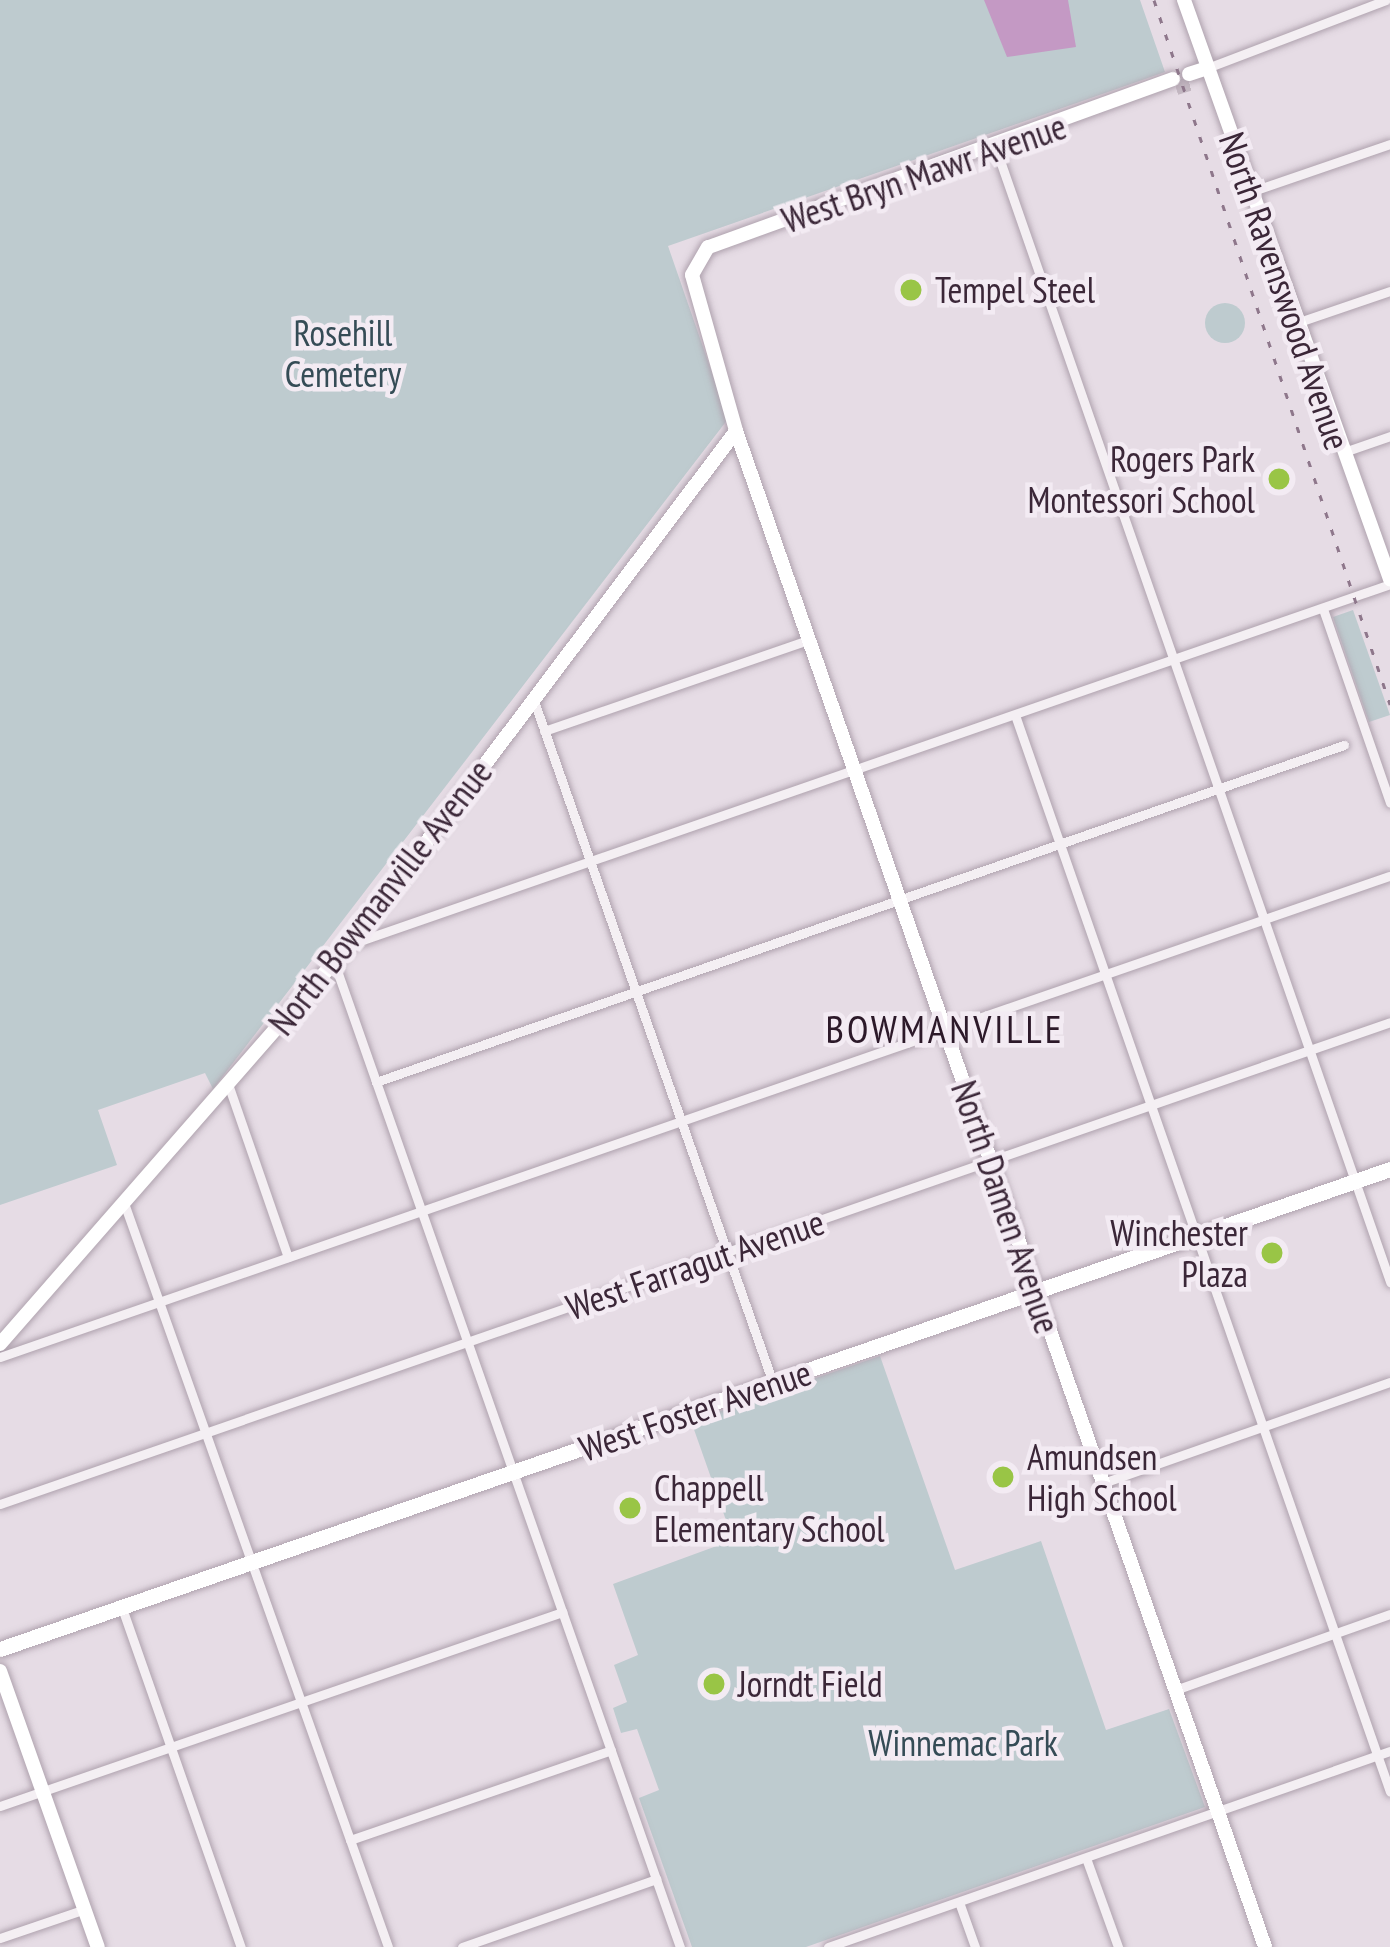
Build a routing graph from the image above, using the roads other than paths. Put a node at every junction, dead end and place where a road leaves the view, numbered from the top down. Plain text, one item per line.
1 (1184, 0) edge
2 (1379, 1) edge
3 (1208, 68) junction
4 (1390, 144) edge
5 (996, 149) junction
6 (1250, 193) junction
7 (692, 262) joint
8 (1390, 291) edge
9 (1297, 323) junction
10 (736, 431) junction
11 (1390, 436) edge
12 (1342, 453) junction
13 (1390, 582) edge
14 (1323, 609) junction
15 (808, 640) junction
16 (1174, 660) junction
17 (534, 701) junction
18 (1015, 715) junction
19 (544, 731) junction
20 (1344, 745) dead end
21 (854, 771) junction
22 (1218, 789) junction
23 (1390, 803) edge
24 (1060, 844) junction
25 (590, 862) junction
26 (1389, 876) edge
27 (898, 901) junction
28 (1264, 920) junction
29 (349, 945) junction
30 (334, 962) junction
31 (1105, 974) junction
32 (636, 992) junction
33 (1390, 1022) edge
34 (944, 1030) junction
35 (1309, 1050) junction
36 (376, 1082) junction
37 (228, 1084) junction
38 (1151, 1105) junction
39 (681, 1121) junction
40 (990, 1161) junction
41 (1390, 1169) edge
42 (1354, 1182) junction
43 (124, 1203) junction
44 (421, 1211) junction
45 (1197, 1237) junction
46 (727, 1253) junction
47 (289, 1257) junction
48 (1390, 1282) edge
49 (1036, 1292) junction
50 (159, 1302) junction
51 (467, 1343) junction
52 (0, 1344) edge
53 (0, 1357) edge
54 (1390, 1382) edge
55 (773, 1383) junction
56 (1263, 1427) junction
57 (206, 1433) junction
58 (513, 1473) junction
59 (1103, 1483) junction
60 (0, 1504) edge
61 (252, 1563) junction
62 (122, 1608) junction
63 (562, 1612) junction
64 (1390, 1614) edge
65 (1335, 1633) junction
66 (0, 1649) edge
67 (0, 1672) edge
68 (1175, 1690) junction
69 (301, 1702) junction
70 (171, 1747) junction
71 (611, 1750) junction
72 (1390, 1751) edge
73 (1378, 1756) junction
74 (43, 1791) junction
75 (1390, 1792) edge
76 (0, 1806) edge
77 (1218, 1812) junction
78 (350, 1840) junction
79 (1086, 1858) junction
80 (656, 1879) junction
81 (959, 1902) junction
82 (85, 1909) junction
83 (0, 1938) edge
84 (98, 1947) edge
85 (241, 1947) edge
86 (388, 1947) edge
87 (462, 1947) edge
88 (680, 1947) edge
89 (828, 1947) edge
90 (974, 1947) edge
91 (1118, 1947) edge
92 (1265, 1947) edge

1 - 3 street, North Ravenswood Avenue
2 - 3 street, West Bryn Mawr Avenue
3 - 5 street, West Bryn Mawr Avenue
3 - 6 street, North Ravenswood Avenue
4 - 6 street
5 - 7 street, West Bryn Mawr Avenue
5 - 16 street
6 - 9 street, North Ravenswood Avenue
7 - 10 street, North Damen Avenue
8 - 9 street
9 - 12 street, North Ravenswood Avenue
10 - 15 street, North Damen Avenue
10 - 17 street, North Bowmanville Avenue
11 - 12 street
12 - 13 street, North Ravenswood Avenue
13 - 14 street
14 - 16 street
14 - 23 street
15 - 19 street
15 - 21 street, North Damen Avenue
16 - 18 street
16 - 22 street
17 - 19 street
17 - 29 street, North Bowmanville Avenue
18 - 21 street
18 - 24 street
19 - 25 street
20 - 22 street
21 - 25 street
21 - 27 street, North Damen Avenue
22 - 24 street
22 - 28 street
24 - 27 street
24 - 31 street
25 - 29 street
25 - 32 street
26 - 28 street
27 - 32 street
27 - 34 street, North Damen Avenue
28 - 31 street
28 - 35 street
29 - 30 street, North Bowmanville Avenue
30 - 36 street
30 - 37 street, North Bowmanville Avenue
31 - 34 street
31 - 38 street
32 - 36 street
32 - 39 street
33 - 35 street, West Farragut Avenue
34 - 39 street
34 - 40 street, North Damen Avenue
35 - 38 street, West Farragut Avenue
35 - 42 street
36 - 44 street
37 - 43 street, North Bowmanville Avenue
37 - 47 street
38 - 40 street, West Farragut Avenue
38 - 45 street
39 - 44 street
39 - 46 street
40 - 46 street, West Farragut Avenue
40 - 49 street, North Damen Avenue
41 - 42 main road, West Foster Avenue
42 - 45 main road, West Foster Avenue
42 - 48 street
43 - 50 street
43 - 52 street, North Bowmanville Avenue
44 - 47 street
44 - 51 street
45 - 49 main road, West Foster Avenue
45 - 56 street
46 - 51 street, West Farragut Avenue
46 - 55 street
47 - 50 street
49 - 55 main road, West Foster Avenue
49 - 59 street, North Damen Avenue
50 - 53 street
50 - 57 street
51 - 57 street, West Farragut Avenue
51 - 58 street
54 - 56 street
55 - 58 main road, West Foster Avenue
56 - 59 street
56 - 65 street
57 - 60 street, West Farragut Avenue
57 - 61 street
58 - 61 main road, West Foster Avenue
58 - 63 street
59 - 68 street, North Damen Avenue
61 - 62 main road, West Foster Avenue
61 - 69 street
62 - 66 main road, West Foster Avenue
62 - 70 street
63 - 69 street
63 - 71 street
64 - 65 street
65 - 68 street
65 - 73 street
67 - 74 street
68 - 77 street, North Damen Avenue
69 - 70 street
69 - 78 street
70 - 74 street
70 - 85 street
71 - 78 street
71 - 80 street
72 - 73 street
73 - 75 street
73 - 77 street
74 - 76 street
74 - 82 street
77 - 79 street
77 - 92 street, North Damen Avenue
78 - 86 street
79 - 81 street
79 - 91 street
80 - 87 street
80 - 88 street
81 - 89 street
81 - 90 street
82 - 83 street
82 - 84 street

